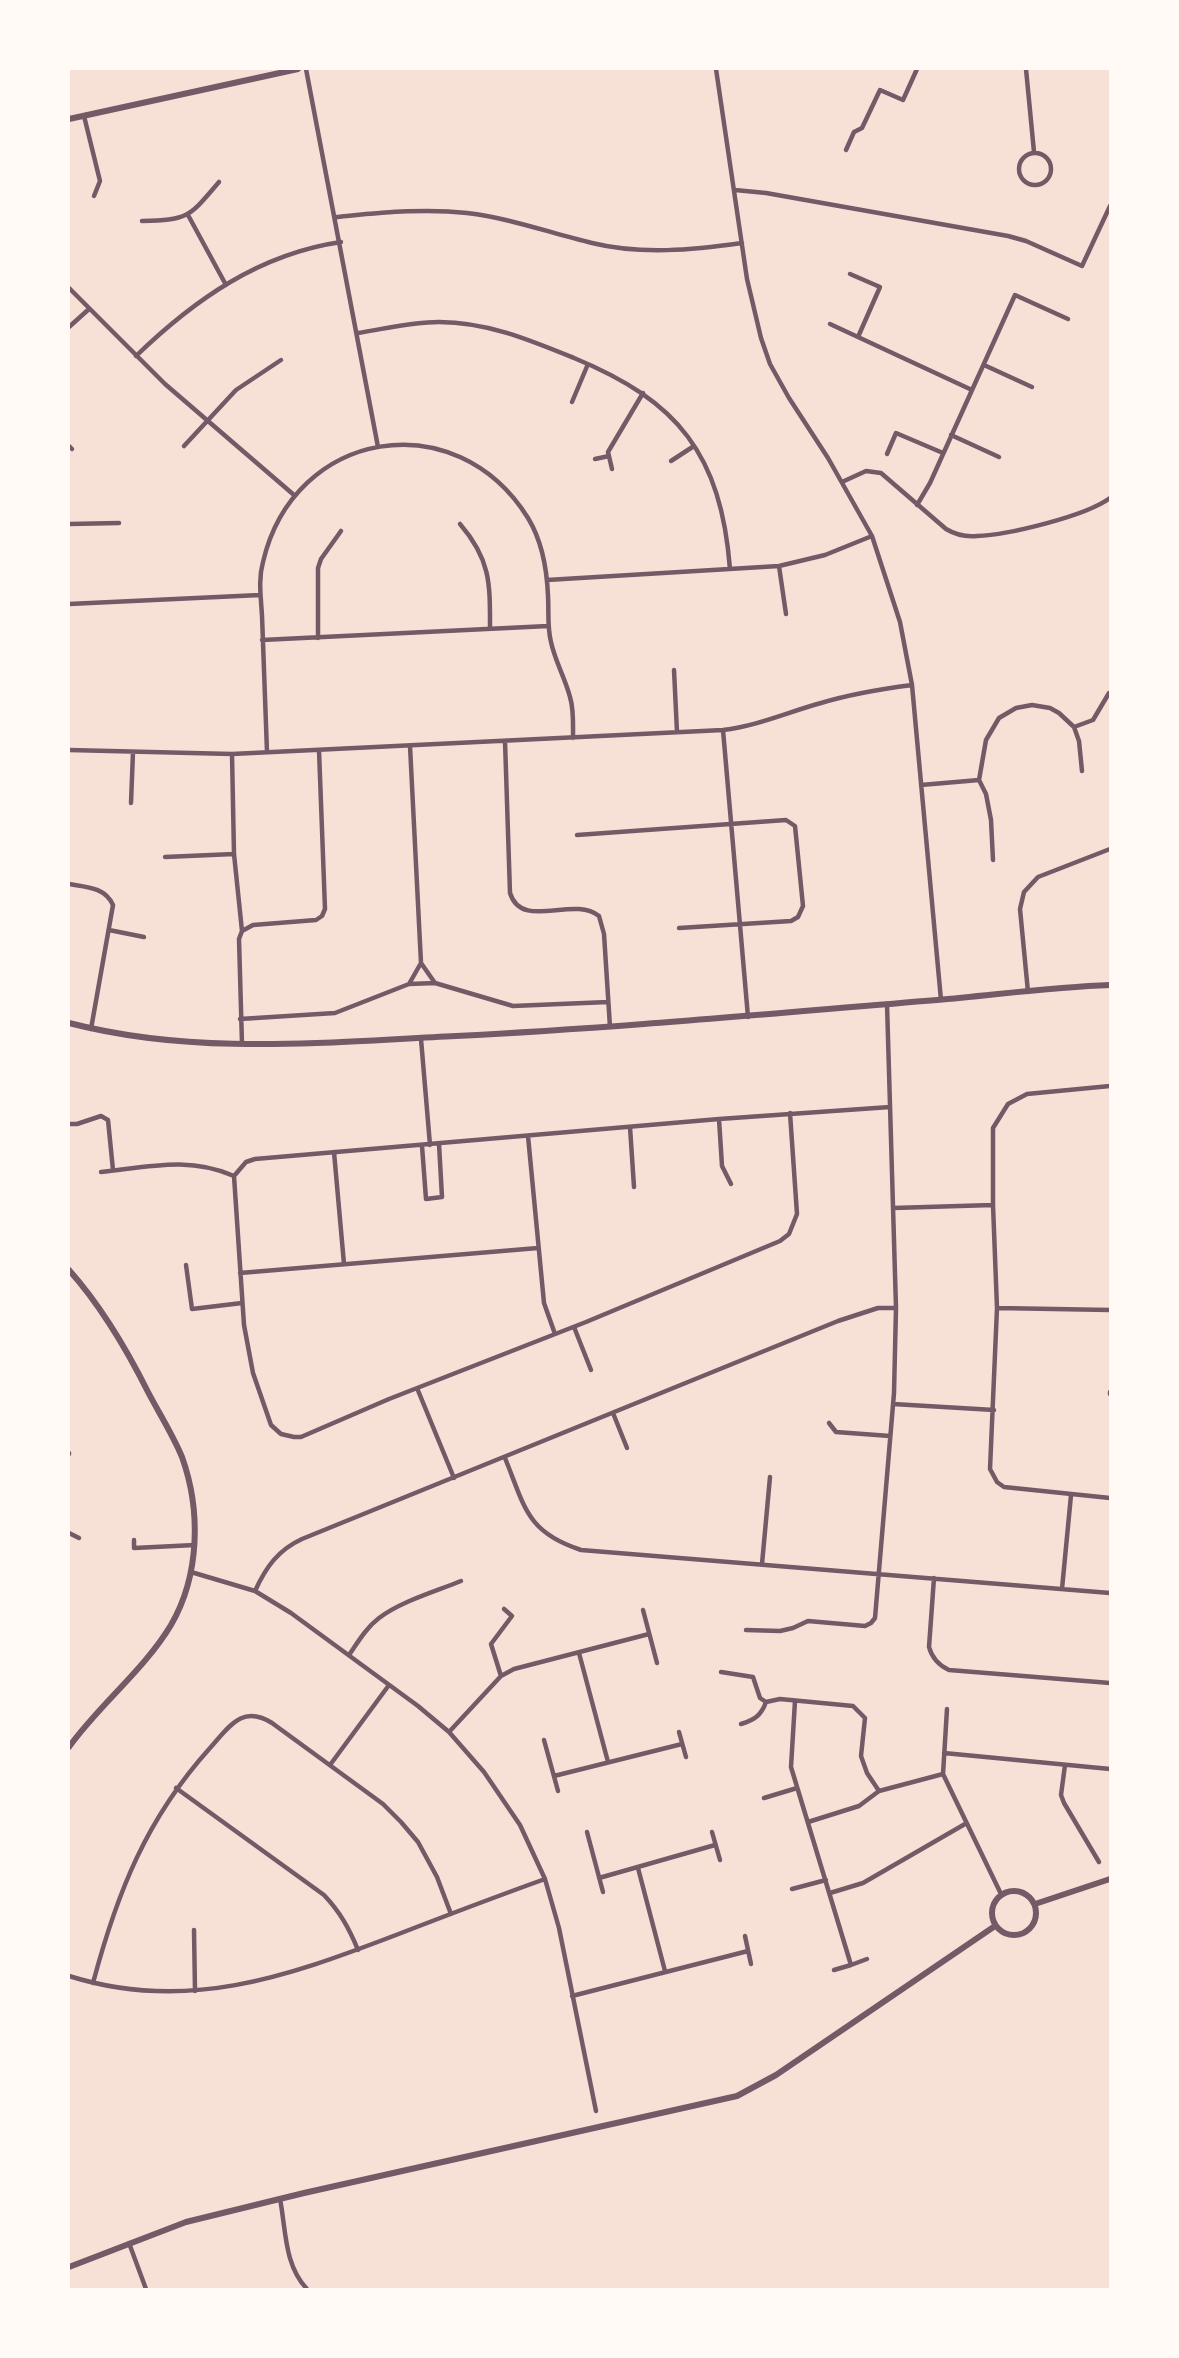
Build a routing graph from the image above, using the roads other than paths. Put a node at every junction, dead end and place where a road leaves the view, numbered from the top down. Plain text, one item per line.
1 (298, 69) edge
2 (306, 69) edge
3 (716, 69) edge
4 (917, 69) edge
5 (1026, 69) edge
6 (84, 116) junction
7 (69, 119) edge
8 (846, 150) dead end
9 (1034, 152) junction
10 (219, 182) dead end
11 (735, 190) junction
12 (94, 196) dead end
13 (1110, 206) edge
14 (188, 215) junction
15 (335, 217) junction
16 (142, 221) dead end
17 (341, 242) junction
18 (742, 243) junction
19 (850, 274) dead end
20 (226, 285) junction
21 (69, 288) edge
22 (88, 309) junction
23 (1068, 319) dead end
24 (831, 324) dead end
25 (69, 327) edge
26 (358, 333) junction
27 (858, 337) junction
28 (136, 356) junction
29 (281, 360) dead end
30 (588, 364) junction
31 (984, 364) junction
32 (1032, 387) dead end
33 (972, 390) junction
34 (643, 393) junction
35 (572, 402) dead end
36 (206, 421) junction
37 (951, 435) junction
38 (184, 446) dead end
39 (694, 446) junction
40 (378, 447) junction
41 (943, 453) junction
42 (887, 454) dead end
43 (609, 456) junction
44 (999, 457) dead end
45 (595, 459) dead end
46 (671, 461) dead end
47 (612, 469) dead end
48 (842, 482) junction
49 (294, 495) junction
50 (1110, 498) edge
51 (917, 505) junction
52 (119, 522) dead end
53 (69, 524) edge
54 (460, 524) dead end
55 (341, 531) dead end
56 (872, 536) junction
57 (779, 566) junction
58 (730, 569) junction
59 (547, 580) junction
60 (260, 595) junction
61 (69, 604) edge
62 (786, 615) dead end
63 (548, 626) junction
64 (490, 629) junction
65 (318, 638) junction
66 (262, 640) junction
67 (674, 670) dead end
68 (912, 685) junction
69 (1109, 693) edge
70 (1074, 727) junction
71 (723, 730) junction
72 (677, 732) junction
73 (573, 738) junction
74 (505, 741) junction
75 (410, 746) junction
76 (69, 750) edge
77 (319, 750) junction
78 (133, 752) junction
79 (267, 752) junction
80 (232, 754) junction
81 (1082, 771) dead end
82 (979, 780) junction
83 (921, 785) junction
84 (131, 803) dead end
85 (731, 825) junction
86 (577, 835) dead end
87 (1110, 849) edge
88 (234, 854) junction
89 (165, 857) dead end
90 (993, 860) dead end
91 (69, 884) edge
92 (739, 925) junction
93 (679, 928) dead end
94 (108, 930) junction
95 (242, 932) junction
96 (144, 937) dead end
97 (421, 963) junction
98 (409, 984) junction
99 (435, 984) junction
100 (1110, 985) edge
101 (1028, 992) junction
102 (941, 1000) junction
103 (608, 1002) junction
104 (887, 1004) junction
105 (748, 1017) junction
106 (240, 1018) junction
107 (69, 1023) edge
108 (610, 1027) junction
109 (91, 1029) junction
110 (421, 1039) junction
111 (242, 1044) junction
112 (1110, 1086) edge
113 (890, 1107) junction
114 (790, 1113) junction
115 (719, 1119) junction
116 (69, 1124) edge
117 (630, 1127) junction
118 (528, 1136) junction
119 (439, 1144) junction
120 (430, 1145) junction
121 (422, 1146) junction
122 (334, 1152) junction
123 (113, 1170) junction
124 (101, 1172) dead end
125 (234, 1176) junction
126 (731, 1184) dead end
127 (634, 1187) dead end
128 (993, 1205) junction
129 (893, 1208) junction
130 (538, 1248) junction
131 (186, 1264) dead end
132 (344, 1264) junction
133 (69, 1270) edge
134 (240, 1273) junction
135 (242, 1303) junction
136 (896, 1308) junction
137 (997, 1308) junction
138 (1110, 1310) edge
139 (574, 1327) junction
140 (555, 1334) junction
141 (591, 1370) dead end
142 (417, 1388) junction
143 (893, 1404) junction
144 (994, 1410) junction
145 (613, 1413) junction
146 (829, 1423) dead end
147 (890, 1436) junction
148 (627, 1448) dead end
149 (505, 1458) junction
150 (770, 1477) dead end
151 (454, 1478) junction
152 (1071, 1495) junction
153 (1110, 1498) edge
154 (69, 1533) edge
155 (79, 1538) dead end
156 (134, 1540) dead end
157 (195, 1545) junction
158 (762, 1564) junction
159 (191, 1572) junction
160 (880, 1574) junction
161 (934, 1578) junction
162 (461, 1581) dead end
163 (1062, 1589) junction
164 (255, 1591) junction
165 (1110, 1593) edge
166 (504, 1609) dead end
167 (643, 1610) dead end
168 (746, 1630) dead end
169 (649, 1634) junction
170 (579, 1653) junction
171 (349, 1655) junction
172 (657, 1662) dead end
173 (721, 1672) dead end
174 (501, 1676) junction
175 (1110, 1683) edge
176 (389, 1684) junction
177 (795, 1701) junction
178 (766, 1702) junction
179 (947, 1709) dead end
180 (741, 1724) dead end
181 (449, 1732) junction
182 (679, 1732) dead end
183 (544, 1740) dead end
184 (682, 1744) junction
185 (69, 1747) edge
186 (944, 1753) junction
187 (686, 1757) dead end
188 (608, 1762) junction
189 (330, 1765) junction
190 (1065, 1765) junction
191 (1110, 1769) edge
192 (943, 1774) junction
193 (554, 1776) junction
194 (176, 1788) junction
195 (797, 1788) junction
196 (558, 1791) dead end
197 (879, 1791) junction
198 (764, 1798) dead end
199 (808, 1822) junction
200 (965, 1824) junction
201 (586, 1832) dead end
202 (712, 1832) dead end
203 (716, 1845) junction
204 (720, 1860) dead end
205 (1099, 1862) dead end
206 (638, 1868) junction
207 (599, 1878) junction
208 (545, 1879) junction
209 (1110, 1879) edge
210 (826, 1880) junction
211 (792, 1889) dead end
212 (603, 1892) dead end
213 (830, 1893) junction
214 (1001, 1894) junction
215 (1035, 1904) junction
216 (451, 1914) junction
217 (995, 1926) junction
218 (194, 1930) dead end
219 (745, 1936) dead end
220 (358, 1950) junction
221 (748, 1951) junction
222 (867, 1959) dead end
223 (751, 1964) dead end
224 (851, 1965) junction
225 (834, 1970) dead end
226 (665, 1971) junction
227 (69, 1976) edge
228 (93, 1983) junction
229 (195, 1991) junction
230 (572, 1996) junction
231 (596, 2111) dead end
232 (280, 2199) junction
233 (129, 2242) junction
234 (69, 2267) edge
235 (146, 2289) edge
236 (307, 2289) edge

1 - 6 street
2 - 15 street
3 - 11 street
4 - 8 street
5 - 9 street
6 - 7 street
6 - 12 street
9 - 9 street
10 - 14 street
11 - 13 street
11 - 18 street
14 - 16 street
14 - 20 street
15 - 17 street
15 - 18 street
17 - 20 street
17 - 26 street
18 - 48 street
19 - 27 street
20 - 28 street
21 - 22 street
22 - 25 street
22 - 28 street
23 - 31 street
24 - 27 street
26 - 30 street
26 - 40 street
27 - 33 street
28 - 36 street
29 - 36 street
30 - 34 street
30 - 35 street
31 - 32 street
31 - 33 street
33 - 37 street
34 - 39 street
34 - 43 street
36 - 38 street
36 - 49 street
37 - 41 street
37 - 44 street
39 - 46 street
39 - 58 street
40 - 49 street
40 - 59 street
41 - 42 street
41 - 51 street
43 - 45 street
43 - 47 street
48 - 51 street
48 - 56 street
49 - 60 street
50 - 51 street
52 - 53 street
54 - 64 street
55 - 65 street
56 - 57 street
56 - 68 street
57 - 58 street
57 - 62 street
58 - 59 street
59 - 63 street
60 - 61 street
60 - 66 street
63 - 64 street
63 - 73 street
64 - 65 street
65 - 66 street
66 - 79 street
67 - 72 street
68 - 71 street
68 - 83 street
69 - 70 street
70 - 81 street
70 - 82 street
71 - 72 street
71 - 85 street
72 - 73 street
73 - 74 street
74 - 75 street
74 - 103 street
75 - 77 street
75 - 97 street
76 - 78 street
77 - 79 street
77 - 95 street
78 - 80 street
78 - 84 street
79 - 80 street
80 - 88 street
82 - 83 street
82 - 90 street
83 - 102 street
85 - 86 street
85 - 92 street
85 - 92 street
87 - 101 street
88 - 89 street
88 - 95 street
91 - 94 street
92 - 93 street
92 - 105 street
94 - 96 street
94 - 109 street
95 - 106 street
97 - 98 street
97 - 99 street
98 - 99 street
98 - 106 street
99 - 103 street
100 - 101 street
101 - 102 street
102 - 104 street
103 - 108 street
104 - 105 street
104 - 113 street
105 - 108 street
106 - 111 street
107 - 109 street
108 - 110 street
109 - 111 street
110 - 111 street
110 - 120 street
112 - 128 street
113 - 114 street
113 - 129 street
114 - 115 street
114 - 139 street
115 - 117 street
115 - 126 street
116 - 123 street
117 - 118 street
117 - 127 street
118 - 119 street
118 - 130 street
119 - 120 street
119 - 121 street
120 - 121 street
121 - 122 street
122 - 125 street
122 - 132 street
123 - 124 street
123 - 125 street
125 - 134 street
128 - 129 street
128 - 137 street
129 - 136 street
130 - 132 street
130 - 140 street
131 - 135 street
132 - 134 street
133 - 157 street
134 - 135 street
135 - 142 street
136 - 143 street
136 - 145 street
137 - 138 street
137 - 144 street
139 - 140 street
139 - 141 street
140 - 142 street
142 - 151 street
143 - 144 street
143 - 147 street
144 - 152 street
145 - 148 street
145 - 149 street
146 - 147 street
147 - 160 street
149 - 151 street
149 - 158 street
150 - 158 street
151 - 164 street
152 - 153 street
152 - 163 street
154 - 155 street
156 - 157 street
157 - 159 street
158 - 160 street
159 - 164 street
159 - 185 street
160 - 161 street
160 - 168 street
161 - 163 street
161 - 175 street
162 - 171 street
163 - 165 street
164 - 171 street
166 - 174 street
167 - 169 street
169 - 170 street
169 - 172 street
170 - 174 street
170 - 188 street
171 - 176 street
173 - 178 street
174 - 181 street
176 - 181 street
176 - 189 street
177 - 178 street
177 - 195 street
177 - 197 street
178 - 180 street
179 - 186 street
181 - 208 street
182 - 184 street
183 - 193 street
184 - 187 street
184 - 188 street
186 - 190 street
186 - 192 street
188 - 193 street
189 - 194 street
189 - 216 street
190 - 191 street
190 - 205 street
192 - 197 street
192 - 200 street
193 - 196 street
194 - 220 street
194 - 228 street
195 - 198 street
195 - 199 street
197 - 199 street
199 - 210 street
200 - 213 street
200 - 214 street
201 - 207 street
202 - 203 street
203 - 204 street
203 - 206 street
206 - 207 street
206 - 226 street
207 - 212 street
208 - 216 street
208 - 230 street
209 - 215 street
210 - 211 street
210 - 213 street
213 - 224 street
214 - 215 street
214 - 217 street
215 - 217 street
216 - 220 street
217 - 232 street
218 - 229 street
219 - 221 street
220 - 229 street
221 - 223 street
221 - 226 street
222 - 224 street
224 - 225 street
226 - 230 street
227 - 228 street
228 - 229 street
230 - 231 street
232 - 233 street
232 - 236 street
233 - 234 street
233 - 235 street

